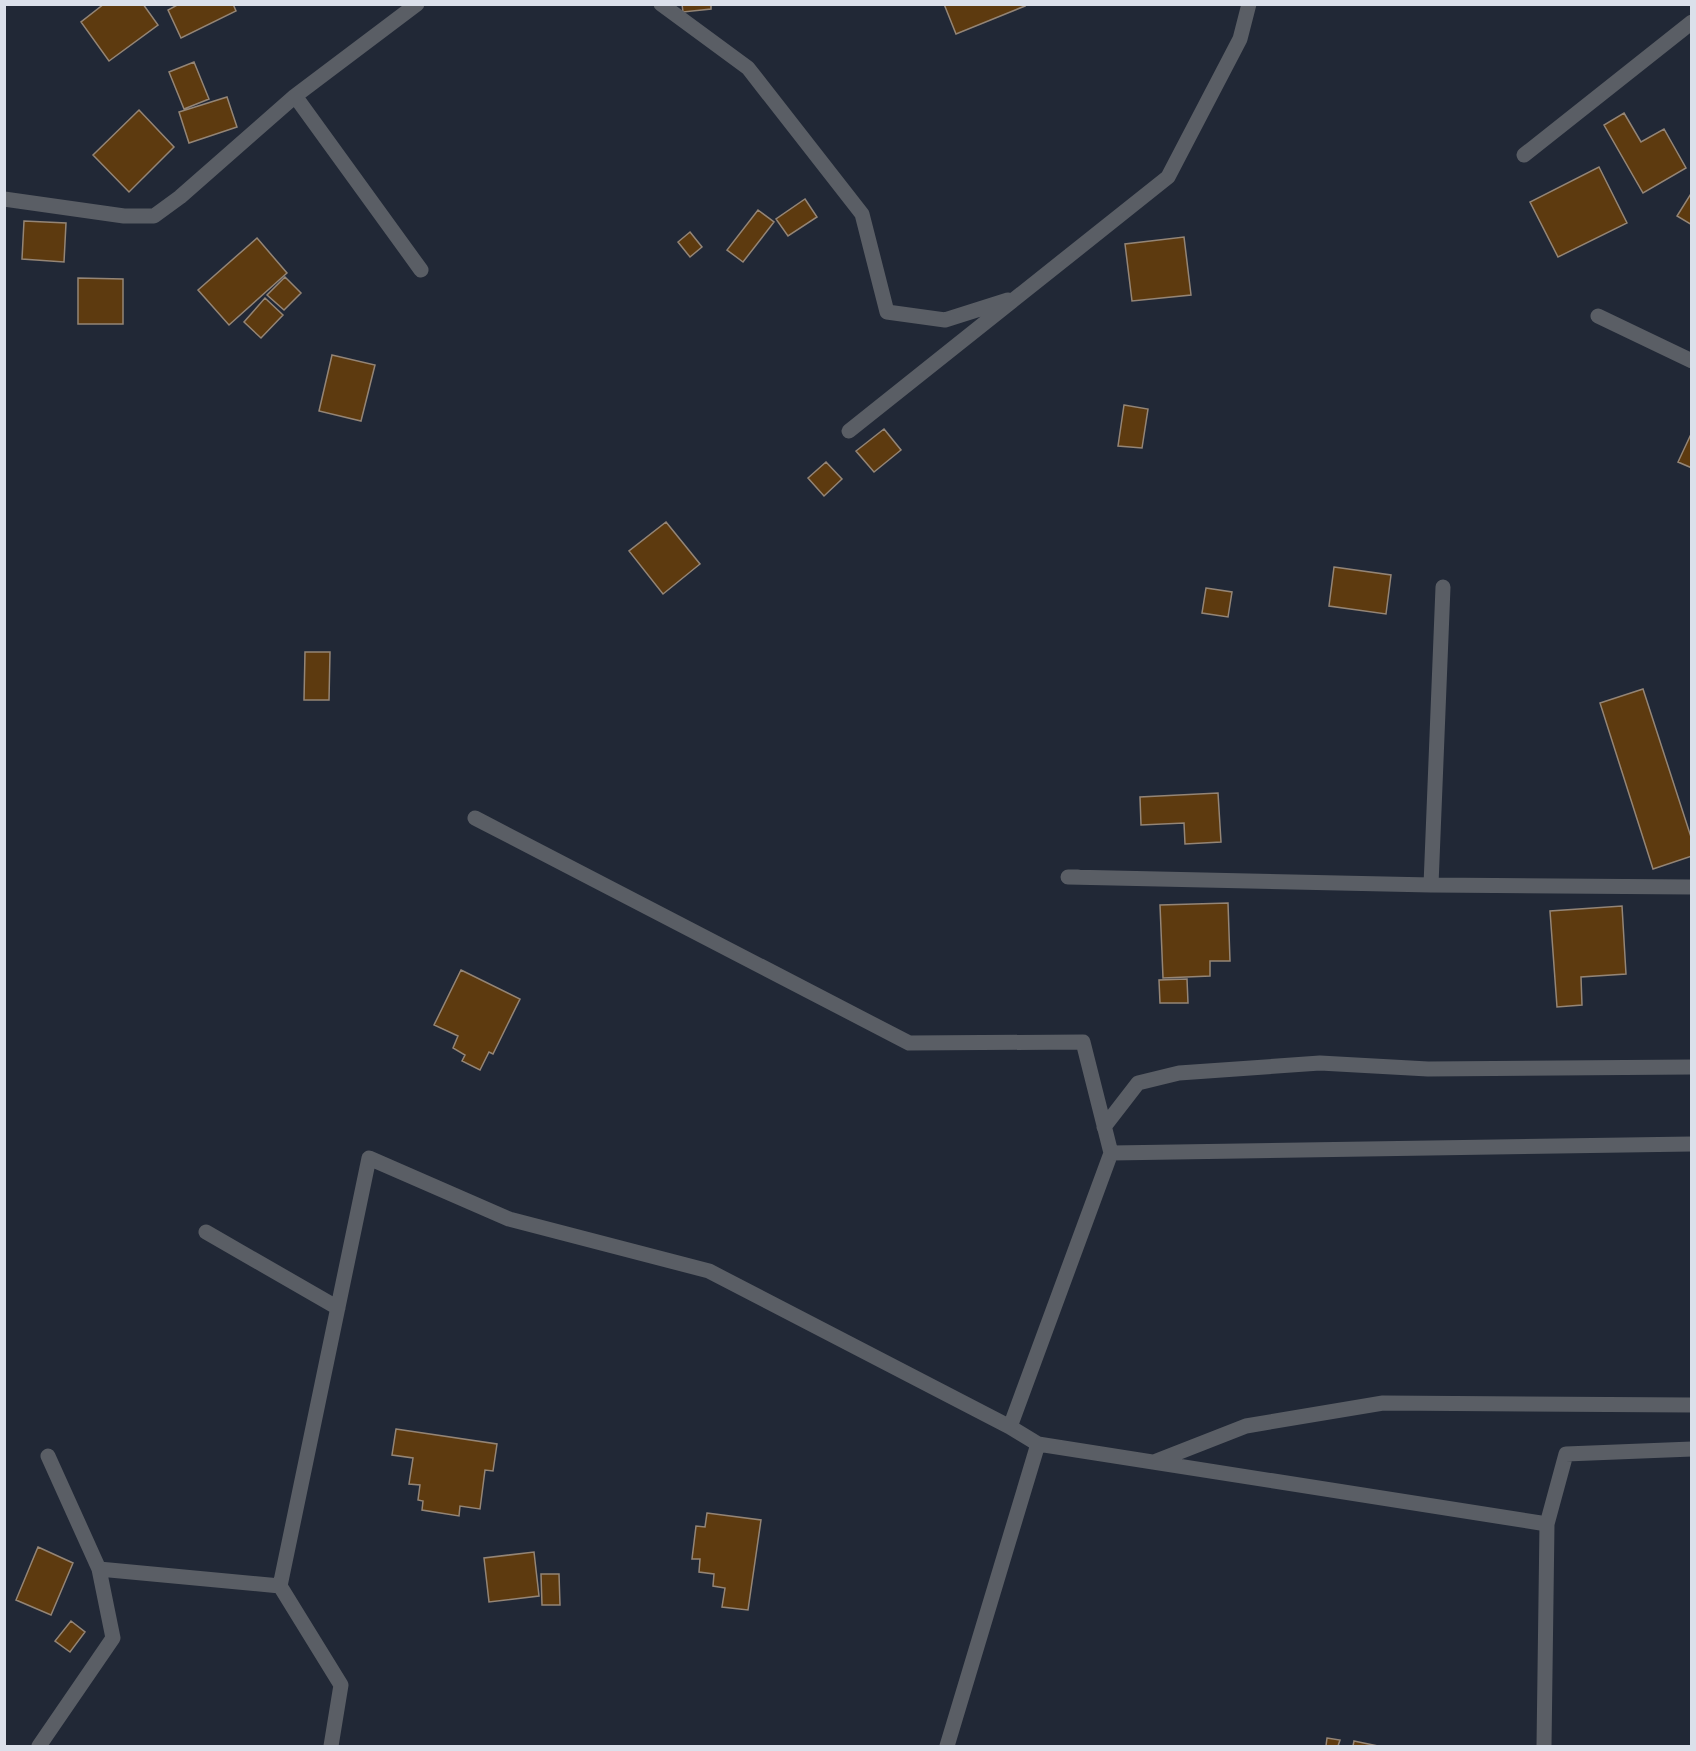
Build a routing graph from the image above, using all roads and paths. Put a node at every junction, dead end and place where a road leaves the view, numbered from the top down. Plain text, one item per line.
1 (417, 4) edge
2 (662, 4) edge
3 (1249, 4) edge
4 (1692, 22) edge
5 (295, 96) junction
6 (1524, 155) dead end
7 (4, 199) edge
8 (421, 270) dead end
9 (1016, 298) junction
10 (1598, 316) dead end
11 (1692, 361) edge
12 (849, 431) dead end
13 (1443, 587) dead end
14 (476, 818) dead end
15 (1078, 877) dead end
16 (1431, 885) junction
17 (1692, 887) edge
18 (1692, 1067) edge
19 (1104, 1127) junction
20 (1692, 1144) edge
21 (1111, 1153) junction
22 (206, 1232) dead end
23 (338, 1308) junction
24 (1692, 1405) edge
25 (1010, 1427) junction
26 (1038, 1444) junction
27 (1692, 1449) edge
28 (48, 1456) dead end
29 (1153, 1463) junction
30 (1547, 1524) junction
31 (99, 1569) junction
32 (280, 1586) junction
33 (39, 1746) edge
34 (331, 1746) edge
35 (947, 1746) edge
36 (1544, 1746) edge

1 - 5 street
2 - 9 street
3 - 9 street
4 - 6 street
5 - 7 street
5 - 8 street
9 - 12 street
10 - 11 street
13 - 16 street
14 - 19 street
15 - 16 street
16 - 17 street
18 - 19 street
19 - 21 street
20 - 21 street
21 - 25 street
22 - 23 street
23 - 25 street
23 - 32 street
24 - 29 street
25 - 26 street
26 - 29 street
26 - 35 street
27 - 30 street
28 - 31 street
29 - 30 street
30 - 36 street
31 - 32 street
31 - 33 street
32 - 34 street

